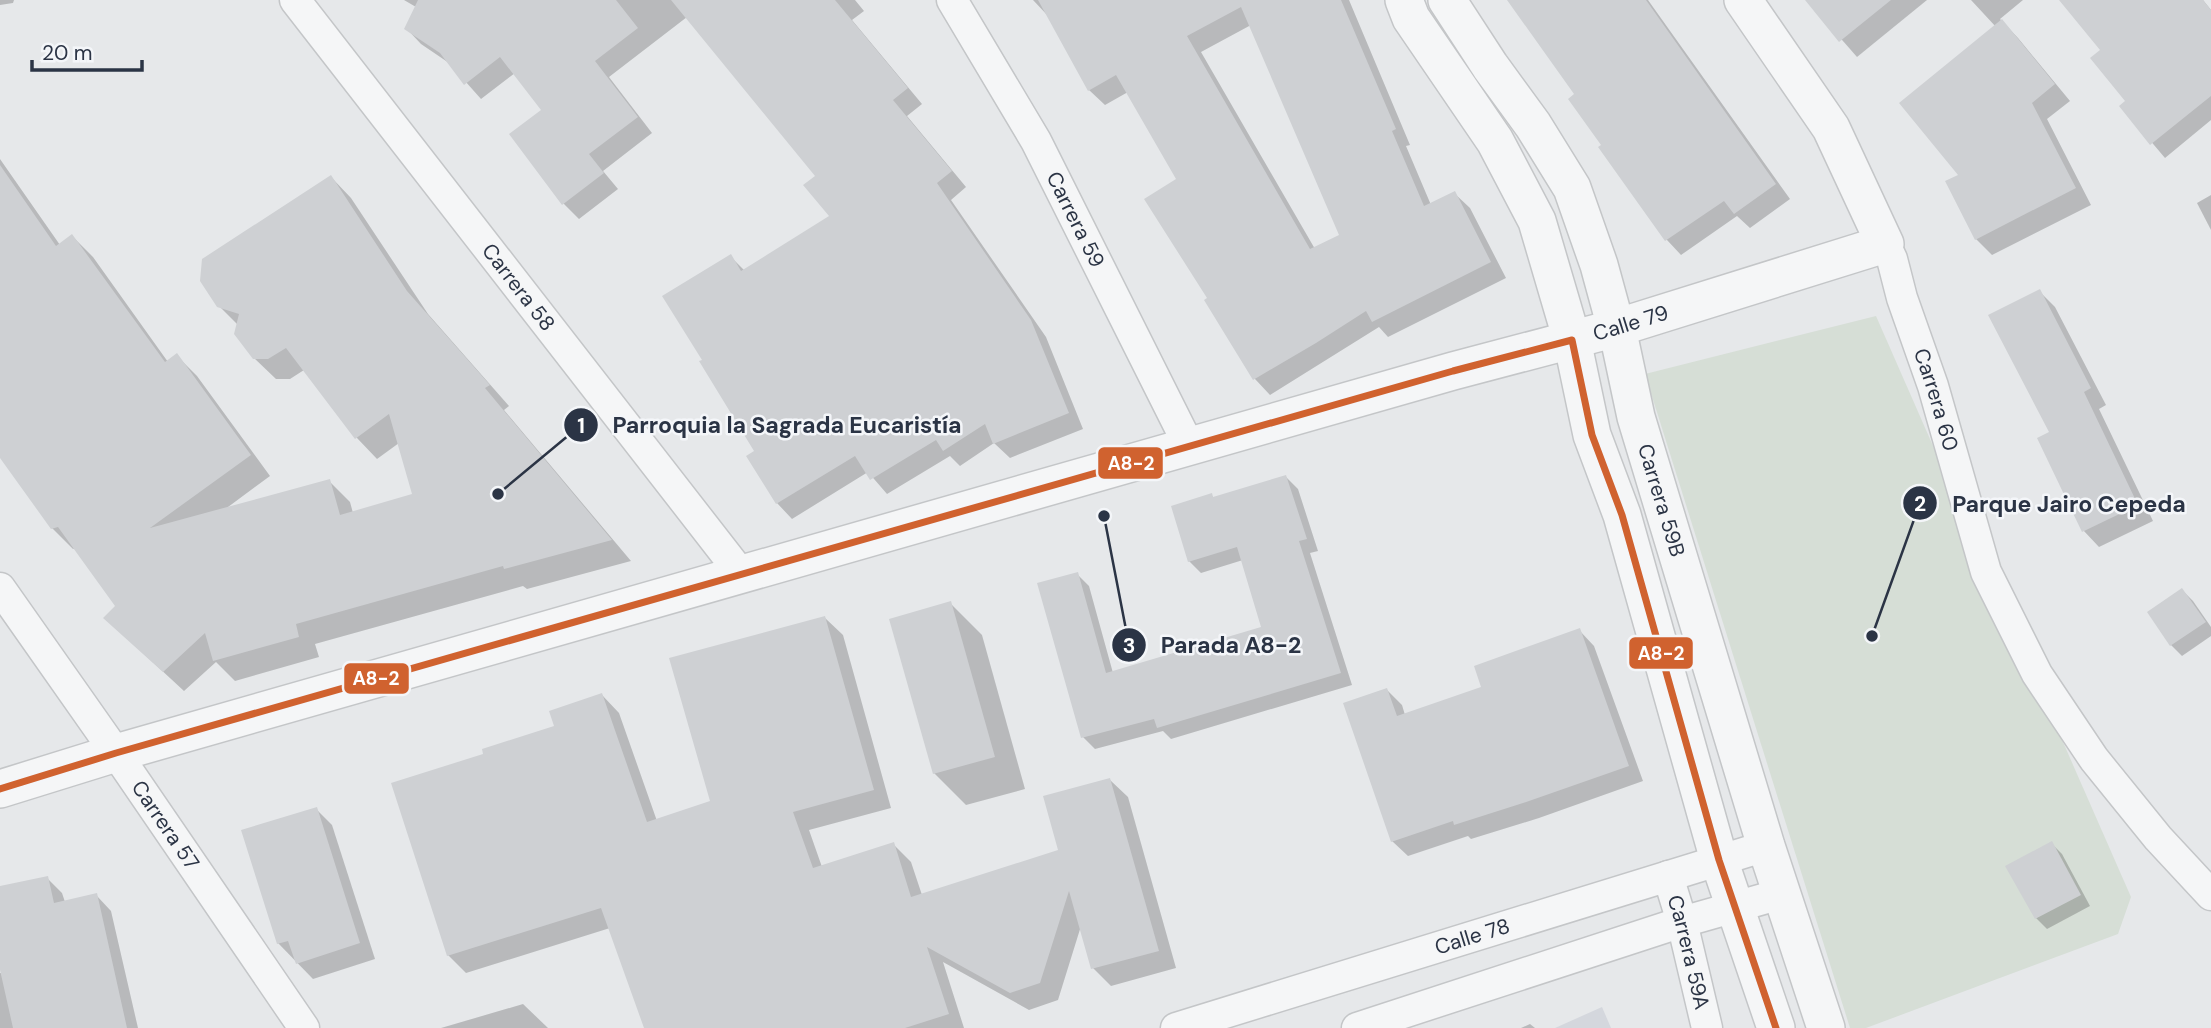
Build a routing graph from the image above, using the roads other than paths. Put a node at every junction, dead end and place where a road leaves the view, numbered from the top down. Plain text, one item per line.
1 (295, 0) edge
2 (952, 0) edge
3 (1404, 0) edge
4 (1447, 0) edge
5 (1743, 0) edge
6 (1885, 244) junction
7 (1616, 328) junction
8 (1572, 340) junction
9 (1189, 446) junction
10 (742, 575) junction
11 (0, 588) edge
12 (116, 753) junction
13 (0, 789) edge
14 (1766, 846) junction
15 (1719, 860) junction
16 (1668, 876) junction
17 (1781, 894) junction
18 (2211, 895) edge
19 (1735, 909) junction
20 (1682, 922) junction
21 (304, 1028) edge
22 (1176, 1028) edge
23 (1357, 1028) edge
24 (1707, 1028) edge
25 (1776, 1028) edge
26 (1826, 1028) edge

1 - 10 street, Carrera 58
2 - 9 street, Carrera 59
3 - 8 street, Carrera 59B
4 - 7 street, Carrera 59B
5 - 6 street, Carrera 60
6 - 7 street, Calle 79
6 - 18 street, Carrera 60
7 - 8 street, Calle 79
7 - 14 street, Carrera 59B
8 - 9 street, Calle 79
8 - 15 street, Carrera 59B
9 - 10 street, Calle 79
10 - 12 street, Calle 79
11 - 12 street, Carrera 57
12 - 13 street, Calle 79
12 - 21 street, Carrera 57
14 - 15 street, Calle 78
14 - 17 street, Carrera 59B
15 - 16 street, Calle 78
15 - 19 street, Carrera 59B
16 - 20 street, Carrera 59A
16 - 22 street, Calle 78
17 - 19 street
17 - 26 street, Carrera 59B
19 - 20 street
19 - 25 street, Carrera 59B
20 - 23 street
20 - 24 street, Carrera 59A

